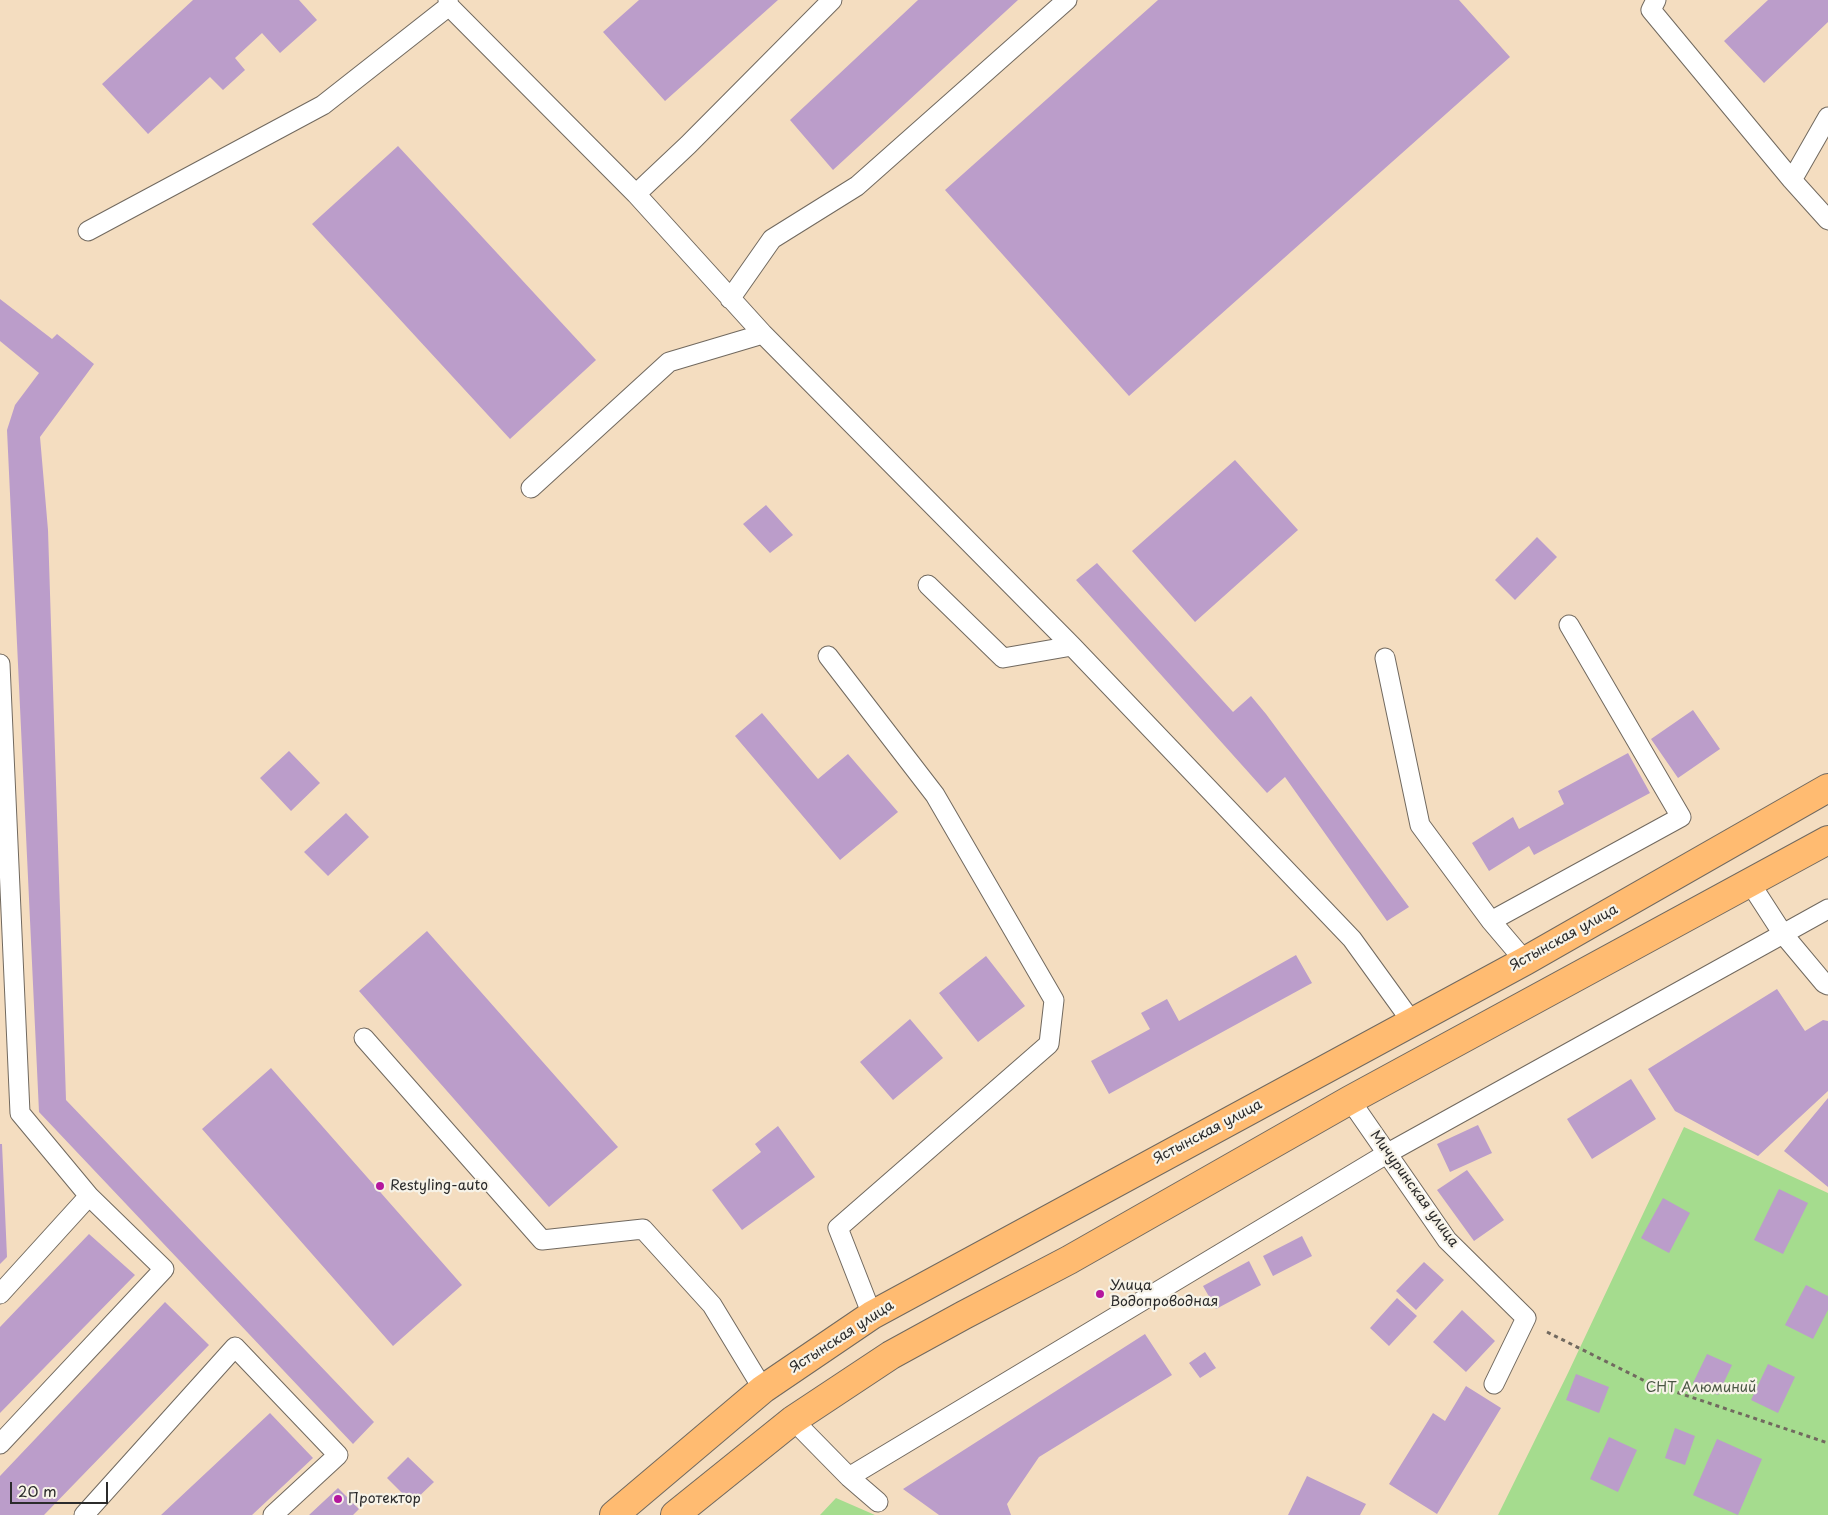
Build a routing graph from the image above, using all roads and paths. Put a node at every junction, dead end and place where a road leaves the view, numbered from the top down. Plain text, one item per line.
1 (832, 0) edge
2 (1068, 0) edge
3 (1656, 0) edge
4 (448, 3) edge
5 (1828, 117) edge
6 (1792, 180) junction
7 (636, 194) junction
8 (1828, 220) edge
9 (88, 231) dead end
10 (730, 299) junction
11 (763, 334) junction
12 (531, 488) dead end
13 (928, 585) dead end
14 (1569, 625) dead end
15 (1072, 646) junction
16 (828, 656) dead end
17 (1385, 658) dead end
18 (0, 664) edge
19 (1828, 788) edge
20 (1828, 840) edge
21 (1750, 882) junction
22 (1828, 909) edge
23 (1491, 921) junction
24 (1783, 934) junction
25 (1525, 961) junction
26 (1828, 985) edge
27 (1412, 1022) junction
28 (364, 1038) dead end
29 (1350, 1100) junction
30 (1388, 1153) junction
31 (89, 1196) junction
32 (0, 1294) edge
33 (872, 1315) junction
34 (1526, 1318) junction
35 (1494, 1384) dead end
36 (763, 1389) junction
37 (793, 1420) junction
38 (1828, 1443) edge
39 (0, 1444) edge
40 (849, 1477) junction
41 (878, 1502) dead end
42 (84, 1515) edge
43 (274, 1515) edge
44 (614, 1515) edge
45 (675, 1515) edge

1 - 7 lane
2 - 10 lane
3 - 6 lane
4 - 7 lane
4 - 9 lane
5 - 6 lane
6 - 8 lane
7 - 10 lane
10 - 11 lane
11 - 12 lane
11 - 15 lane
13 - 15 lane
14 - 23 lane
15 - 27 lane
16 - 33 lane
17 - 23 lane
18 - 31 lane
19 - 25 main road, Ястынская улица
20 - 21 main road
21 - 24 lane
21 - 29 main road
22 - 24 lane
23 - 25 lane
24 - 26 lane
24 - 30 lane
25 - 27 main road, Ястынская улица
27 - 33 main road, Ястынская улица
28 - 36 lane
29 - 30 lane, Мичуринская улица
29 - 37 main road
30 - 34 lane, Мичуринская улица
30 - 40 lane
31 - 32 lane
31 - 39 lane
33 - 36 main road, Ястынская улица
34 - 35 lane
34 - 38 path
36 - 44 main road, Ястынская улица
37 - 40 lane
37 - 45 main road
40 - 41 lane
42 - 43 lane

